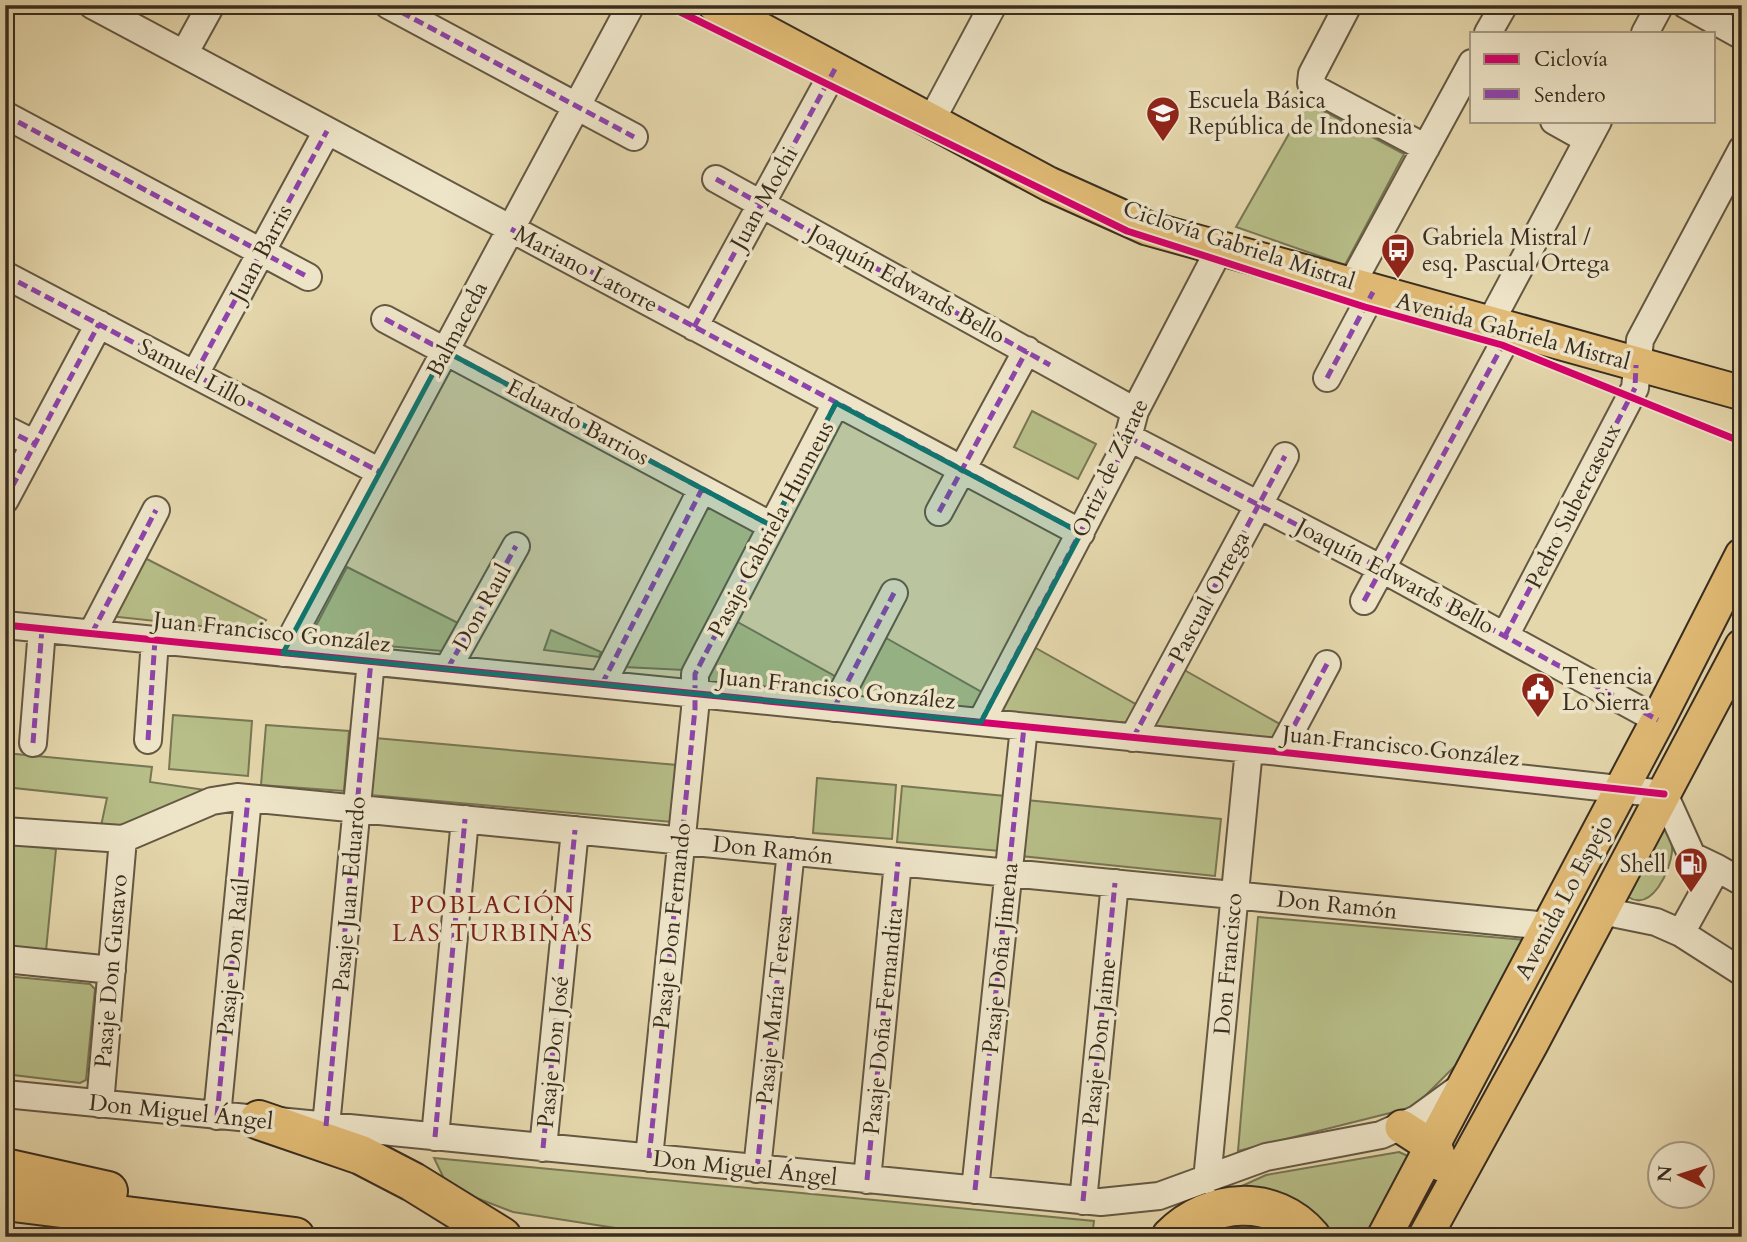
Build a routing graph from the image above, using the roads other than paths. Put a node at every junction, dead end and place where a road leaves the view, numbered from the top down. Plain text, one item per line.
1 (92, 5) edge
2 (211, 5) edge
3 (388, 5) edge
4 (631, 5) edge
5 (715, 5) edge
6 (993, 5) edge
7 (1349, 5) edge
8 (1504, 5) edge
9 (1660, 5) edge
10 (1686, 5) edge
11 (1489, 32) edge
12 (1646, 32) edge
13 (1742, 36) edge
14 (184, 54) junction
15 (835, 69) junction
16 (1470, 72) edge
17 (576, 107) junction
18 (5, 115) edge
19 (931, 121) junction
20 (1558, 122) edge
21 (1593, 130) edge
22 (327, 131) junction
23 (634, 138) dead end
24 (1426, 148) junction
25 (1742, 149) edge
26 (716, 179) dead end
27 (761, 203) junction
28 (511, 229) junction
29 (1219, 250) junction
30 (261, 252) junction
31 (5, 275) edge
32 (307, 277) dead end
33 (1362, 290) junction
34 (385, 319) dead end
35 (99, 324) junction
36 (694, 327) junction
37 (1500, 327) junction
38 (1027, 350) junction
39 (445, 351) junction
40 (1636, 365) junction
41 (195, 374) junction
42 (1327, 378) dead end
43 (1742, 393) edge
44 (836, 403) junction
45 (1135, 411) junction
46 (5, 429) edge
47 (1128, 438) junction
48 (35, 444) junction
49 (1285, 456) dead end
50 (962, 470) junction
51 (380, 472) junction
52 (702, 489) junction
53 (5, 500) edge
54 (1259, 503) junction
55 (156, 510) dead end
56 (939, 512) dead end
57 (772, 526) junction
58 (1081, 534) junction
59 (516, 546) dead end
60 (1740, 566) edge
61 (1382, 569) junction
62 (894, 593) dead end
63 (1364, 601) dead end
64 (5, 625) edge
65 (42, 629) junction
66 (92, 634) junction
67 (1505, 636) junction
68 (155, 640) junction
69 (1742, 646) edge
70 (283, 653) junction
71 (371, 662) junction
72 (1327, 664) dead end
73 (448, 668) junction
74 (602, 684) junction
75 (693, 694) junction
76 (834, 708) junction
77 (1658, 720) junction
78 (981, 722) junction
79 (1024, 727) junction
80 (1133, 738) junction
81 (148, 740) dead end
82 (33, 743) dead end
83 (1249, 749) junction
84 (1280, 752) junction
85 (1621, 789) junction
86 (1664, 794) junction
87 (248, 798) junction
88 (357, 808) junction
89 (465, 819) junction
90 (575, 830) junction
91 (5, 831) edge
92 (123, 839) junction
93 (681, 841) junction
94 (791, 851) junction
95 (898, 862) junction
96 (1717, 868) junction
97 (1009, 873) junction
98 (1742, 882) edge
99 (1115, 883) junction
100 (1234, 895) junction
101 (1602, 911) junction
102 (1548, 926) junction
103 (1681, 933) junction
104 (5, 959) edge
105 (112, 970) junction
106 (1742, 972) edge
107 (1488, 1039) junction
108 (1523, 1056) junction
109 (1462, 1086) junction
110 (5, 1094) edge
111 (100, 1104) junction
112 (217, 1116) junction
113 (259, 1120) junction
114 (327, 1126) junction
115 (1402, 1127) junction
116 (435, 1137) junction
117 (1432, 1144) junction
118 (543, 1148) junction
119 (649, 1158) junction
120 (5, 1168) edge
121 (757, 1169) junction
122 (867, 1180) junction
123 (1207, 1180) junction
124 (975, 1190) junction
125 (5, 1201) edge
126 (1083, 1201) junction
127 (1427, 1231) edge
128 (277, 1234) edge
129 (502, 1237) edge
130 (1171, 1237) edge
131 (1311, 1237) edge
132 (1384, 1237) edge

1 - 14 street, Mariano Latorre
2 - 14 street
3 - 17 street
4 - 17 street, Balmaceda
5 - 15 main road, Avenida Gabriela Mistral
6 - 19 street
7 - 24 street
8 - 11 street
9 - 12 street
10 - 13 street
14 - 22 street, Mariano Latorre
15 - 19 main road, Avenida Gabriela Mistral
15 - 27 street, Juan Mochi
16 - 24 street
17 - 23 street
17 - 28 street, Balmaceda
18 - 30 street
19 - 29 main road, Avenida Gabriela Mistral
20 - 21 street
21 - 37 street
22 - 28 street, Mariano Latorre
22 - 30 street, Juan Barris
24 - 33 street
25 - 40 street, Pedro Subercaseux
26 - 27 street, Joaquín Edwards Bello
27 - 36 street, Juan Mochi
27 - 38 street, Joaquín Edwards Bello
28 - 36 street, Mariano Latorre
28 - 39 street, Balmaceda
29 - 33 main road, Avenida Gabriela Mistral
29 - 45 street, Ortiz de Zárate
30 - 32 street
30 - 41 street, Juan Barris
31 - 35 street, Samuel Lillo
33 - 37 main road, Avenida Gabriela Mistral
33 - 42 street
34 - 39 street, Eduardo Barrios
35 - 41 street, Samuel Lillo
35 - 48 street
36 - 44 street, Mariano Latorre
37 - 40 main road, Avenida Gabriela Mistral
37 - 61 street
38 - 45 street, Joaquín Edwards Bello
38 - 50 street
39 - 51 street, Balmaceda
39 - 52 street, Eduardo Barrios
40 - 43 main road, Avenida Gabriela Mistral
40 - 67 street, Pedro Subercaseux
41 - 51 street, Samuel Lillo
44 - 50 street, Mariano Latorre
44 - 57 street, Pasaje Gabriela Hunneus
45 - 47 street, Ortiz de Zárate
46 - 48 street
47 - 54 street, Joaquín Edwards Bello
47 - 58 street, Ortiz de Zárate
48 - 53 street
49 - 54 street, Pascual Ortega
50 - 56 street
50 - 58 street, Mariano Latorre
51 - 70 street, Balmaceda
52 - 57 street, Eduardo Barrios
52 - 74 street
54 - 61 street, Joaquín Edwards Bello
54 - 80 street, Pascual Ortega
55 - 66 street
57 - 75 street, Pasaje Gabriela Hunneus
58 - 78 street, Ortiz de Zárate
59 - 73 street, Don Raul
60 - 77 main road, Avenida Lo Espejo
61 - 63 street
61 - 67 street, Joaquín Edwards Bello
62 - 76 street
64 - 65 street, Juan Francisco González
65 - 66 street, Juan Francisco González
65 - 82 street
66 - 68 street, Juan Francisco González
67 - 77 street, Joaquín Edwards Bello
68 - 70 street, Juan Francisco González
68 - 81 street
69 - 86 main road, Avenida Lo Espejo
70 - 71 street, Juan Francisco González
71 - 73 street, Juan Francisco González
71 - 88 street, Pasaje Juan Eduardo
72 - 84 street
73 - 74 street, Juan Francisco González
74 - 75 street, Juan Francisco González
75 - 76 street, Juan Francisco González
75 - 93 street, Pasaje Don Fernando
76 - 78 street, Juan Francisco González
77 - 85 main road, Avenida Lo Espejo
78 - 79 street, Juan Francisco González
79 - 80 street, Juan Francisco González
79 - 97 street, Pasaje Doña Jimena
80 - 83 street, Juan Francisco González
83 - 84 street, Juan Francisco González
83 - 100 street, Don Francisco
84 - 85 street, Juan Francisco González
85 - 86 street, Juan Francisco González
85 - 102 main road, Avenida Lo Espejo
86 - 96 street
86 - 101 main road, Avenida Lo Espejo
87 - 88 street, Don Ramón
87 - 92 street, Don Ramón
87 - 112 street, Pasaje Don Raúl
88 - 89 street, Don Ramón
88 - 114 street, Pasaje Juan Eduardo
89 - 90 street, Don Ramón
89 - 116 street
90 - 93 street, Don Ramón
90 - 118 street, Pasaje Don José
91 - 92 street, Don Ramón
92 - 105 street, Pasaje Don Gustavo
93 - 94 street, Don Ramón
93 - 119 street, Pasaje Don Fernando
94 - 95 street, Don Ramón
94 - 121 street, Pasaje María Teresa
95 - 97 street, Don Ramón
95 - 122 street, Pasaje Doña Fernandita
96 - 98 street
96 - 103 street
97 - 99 street, Don Ramón
97 - 124 street, Pasaje Doña Jimena
99 - 100 street, Don Ramón
99 - 126 street, Pasaje Don Jaime
100 - 102 street, Don Ramón
100 - 123 street, Don Francisco
101 - 103 street
101 - 108 main road, Avenida Lo Espejo
102 - 107 main road, Avenida Lo Espejo
103 - 106 street
104 - 105 street
105 - 111 street, Pasaje Don Gustavo
107 - 108 main road
107 - 109 main road, Avenida Lo Espejo
108 - 127 main road, Avenida Lo Espejo
109 - 115 street, Don Miguel Ángel
109 - 117 main road, Avenida Lo Espejo
110 - 111 street, Don Miguel Ángel
111 - 112 street, Don Miguel Ángel
112 - 113 street, Don Miguel Ángel
113 - 114 street, Don Miguel Ángel
113 - 129 highway
114 - 116 street, Don Miguel Ángel
115 - 117 main road
115 - 123 street, Don Miguel Ángel
116 - 118 street, Don Miguel Ángel
117 - 127 main road
117 - 132 main road, Avenida Lo Espejo
118 - 119 street, Don Miguel Ángel
119 - 121 street, Don Miguel Ángel
120 - 128 highway
121 - 122 street, Don Miguel Ángel
122 - 124 street, Don Miguel Ángel
123 - 126 street, Don Miguel Ángel
124 - 126 street, Don Miguel Ángel
125 - 128 highway
130 - 131 highway

